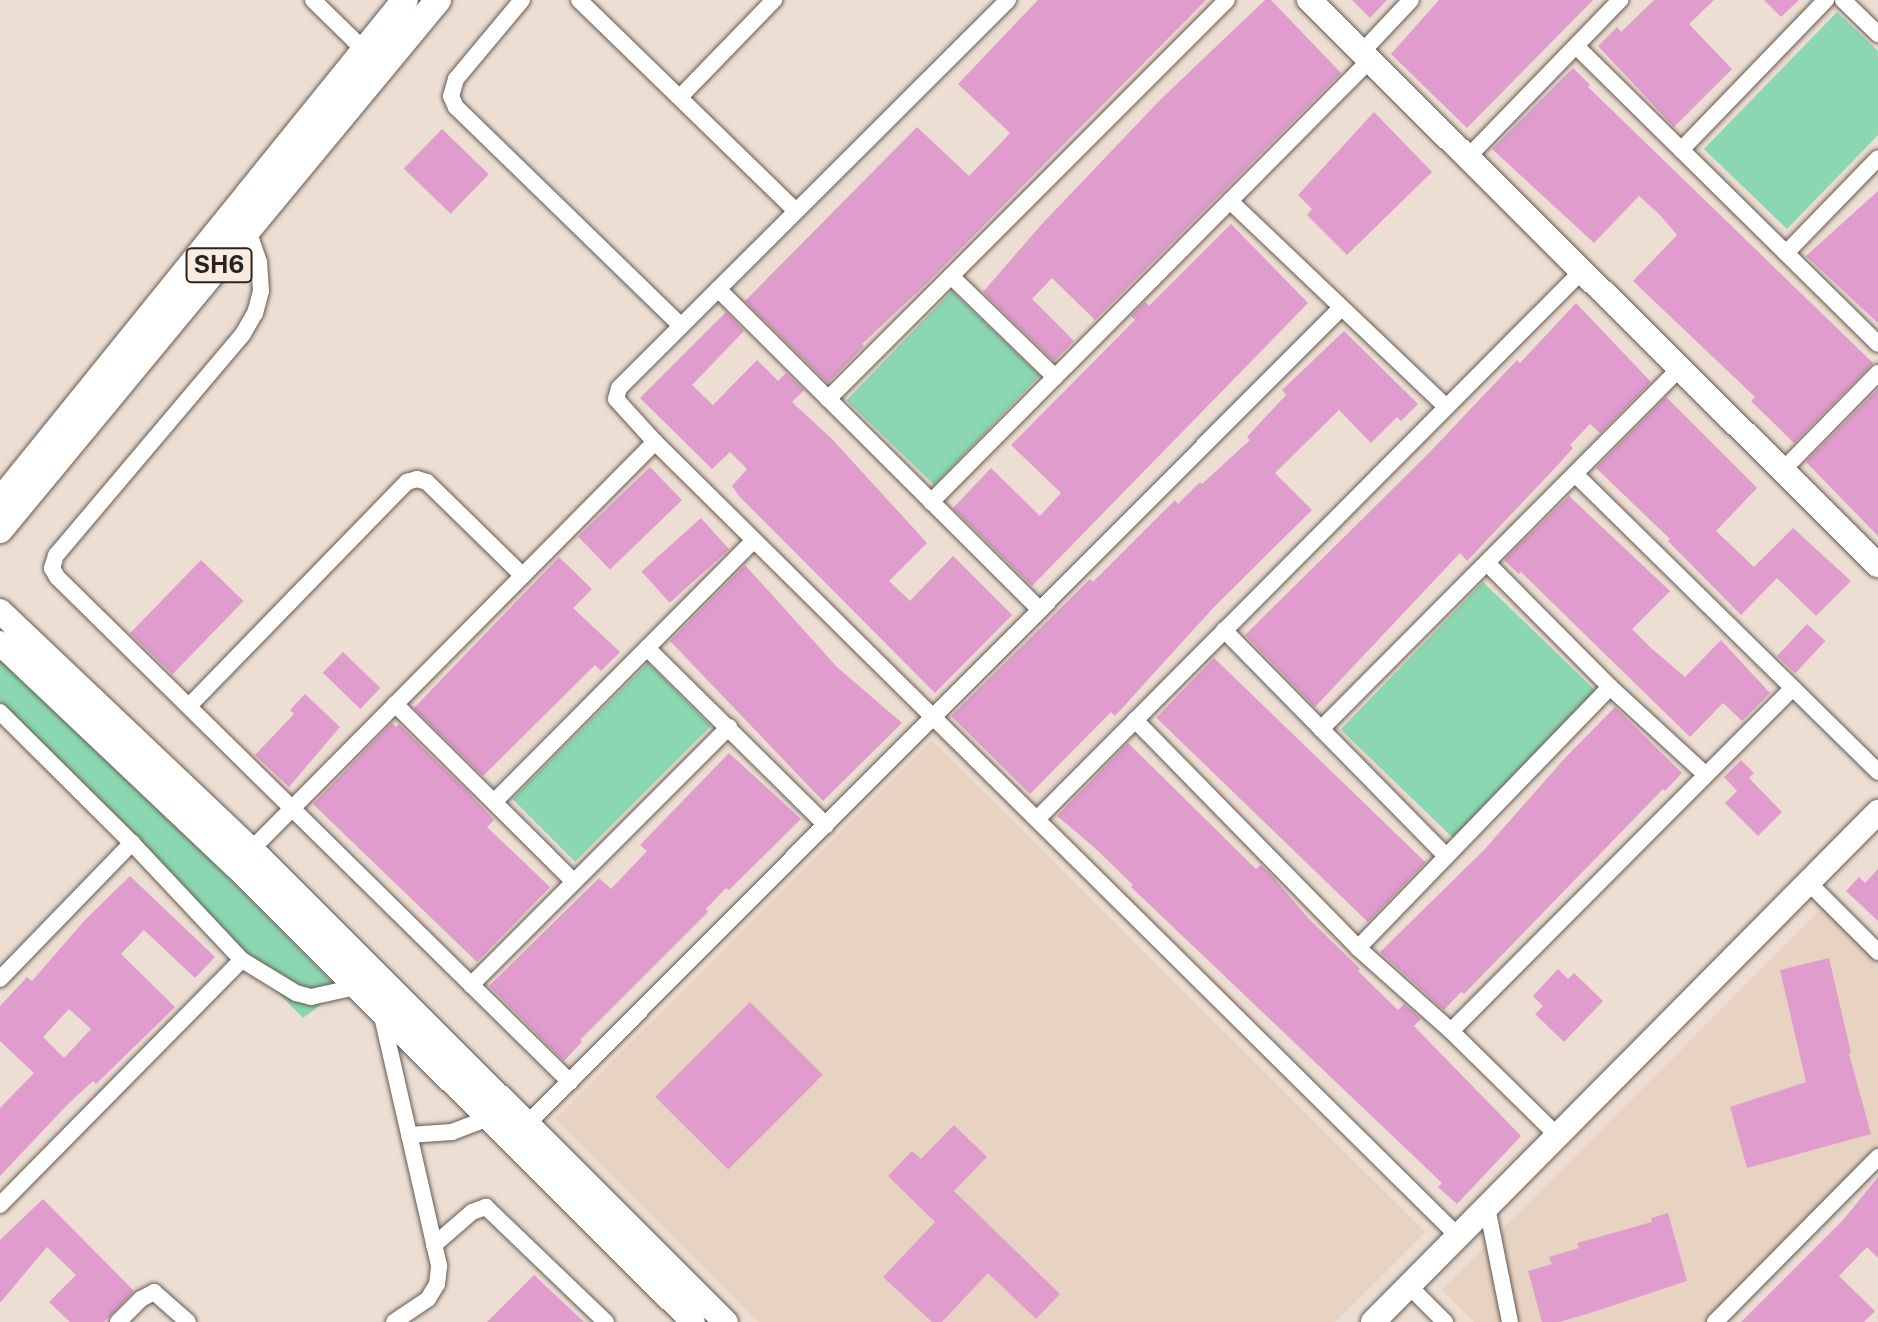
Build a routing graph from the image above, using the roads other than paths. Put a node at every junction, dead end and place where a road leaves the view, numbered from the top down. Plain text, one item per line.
1 (313, 0) edge
2 (405, 0) edge
3 (438, 0) edge
4 (522, 0) edge
5 (579, 0) edge
6 (774, 0) edge
7 (1008, 0) edge
8 (1227, 0) edge
9 (1309, 0) edge
10 (1411, 0) edge
11 (1620, 0) edge
12 (1826, 0) edge
13 (1843, 0) edge
14 (1878, 34) edge
15 (1576, 46) junction
16 (364, 50) junction
17 (1366, 56) junction
18 (681, 96) junction
19 (1681, 150) junction
20 (1468, 157) junction
21 (1878, 158) edge
22 (1230, 201) junction
23 (796, 211) junction
24 (248, 230) junction
25 (1786, 253) junction
26 (1582, 271) junction
27 (951, 276) junction
28 (718, 289) junction
29 (1341, 308) junction
30 (681, 326) junction
31 (1878, 344) edge
32 (1680, 368) junction
33 (1878, 373) edge
34 (1055, 377) junction
35 (828, 399) junction
36 (1446, 407) junction
37 (655, 442) junction
38 (1783, 470) junction
39 (1575, 474) junction
40 (0, 501) edge
41 (931, 502) junction
42 (0, 530) edge
43 (754, 540) junction
44 (1487, 563) junction
45 (1878, 565) edge
46 (522, 575) junction
47 (1040, 610) junction
48 (0, 611) edge
49 (1224, 630) junction
50 (0, 643) edge
51 (647, 648) junction
52 (1610, 687) junction
53 (1793, 688) junction
54 (395, 704) junction
55 (189, 706) junction
56 (0, 712) edge
57 (933, 717) junction
58 (1135, 720) junction
59 (729, 727) junction
60 (1321, 729) junction
61 (1878, 772) edge
62 (1706, 775) junction
63 (494, 802) junction
64 (292, 808) junction
65 (1878, 812) edge
66 (1037, 819) junction
67 (826, 825) junction
68 (132, 843) junction
69 (1446, 856) junction
70 (243, 857) junction
71 (574, 882) junction
72 (1808, 882) junction
73 (1358, 948) junction
74 (1878, 952) edge
75 (242, 960) junction
76 (0, 979) edge
77 (471, 985) junction
78 (356, 987) junction
79 (381, 1012) junction
80 (1451, 1031) junction
81 (570, 1082) junction
82 (488, 1118) junction
83 (519, 1133) junction
84 (409, 1135) junction
85 (1557, 1135) junction
86 (1876, 1161) edge
87 (0, 1205) edge
88 (1487, 1207) junction
89 (1458, 1236) junction
90 (434, 1245) junction
91 (1409, 1286) junction
92 (600, 1320) edge
93 (118, 1322) edge
94 (188, 1322) edge
95 (394, 1322) edge
96 (693, 1322) edge
97 (726, 1322) edge
98 (1373, 1322) edge
99 (1445, 1322) edge
100 (1510, 1322) edge
101 (1715, 1322) edge

1 - 16 street
2 - 16 main road, SH6
3 - 24 main road, SH6
4 - 30 street
5 - 18 street
6 - 18 street
7 - 23 street
8 - 27 street
9 - 17 street
10 - 17 street
11 - 15 street
12 - 19 street
13 - 14 street
15 - 19 street
15 - 20 street
16 - 40 main road, SH6
17 - 20 street
17 - 22 street
18 - 23 street
19 - 25 street
20 - 26 street
21 - 25 street
22 - 29 street
22 - 34 street
23 - 28 street
24 - 42 main road, SH6
24 - 55 street
25 - 31 street
26 - 32 street
26 - 36 street
27 - 34 street
27 - 35 street
28 - 30 street
28 - 35 street
29 - 36 street
29 - 47 street
30 - 37 street
32 - 38 street
32 - 39 street
33 - 38 street
34 - 41 street
35 - 41 street
36 - 49 street
37 - 43 street
37 - 46 street
38 - 45 street
39 - 44 street
39 - 53 street
41 - 47 street
43 - 51 street
43 - 57 street
44 - 52 street
44 - 60 street
46 - 54 street
46 - 55 street
47 - 57 street
48 - 70 street
49 - 58 street
49 - 60 street
50 - 70 street
51 - 59 street
51 - 63 street
52 - 62 street
52 - 69 street
53 - 61 street
53 - 62 street
54 - 63 street
54 - 64 street
55 - 64 street
56 - 68 street
57 - 66 street
57 - 67 street
58 - 66 street
58 - 73 street
59 - 67 street
59 - 71 street
60 - 69 street
62 - 80 street
63 - 71 street
64 - 70 street
64 - 77 street
65 - 72 street
66 - 89 street
67 - 81 street
68 - 75 street
68 - 76 street
69 - 73 street
70 - 78 street
70 - 83 street
71 - 77 street
72 - 74 street
72 - 85 street
73 - 80 street
75 - 78 street
75 - 87 street
77 - 81 street
78 - 79 street
79 - 82 street
79 - 84 street
80 - 85 street
81 - 83 street
82 - 83 street
82 - 84 street
83 - 96 street
83 - 97 street
84 - 90 street
85 - 88 street
86 - 101 street
88 - 89 street
88 - 100 street
89 - 91 street
90 - 92 street
90 - 95 street
91 - 98 street
91 - 99 street
93 - 94 street

